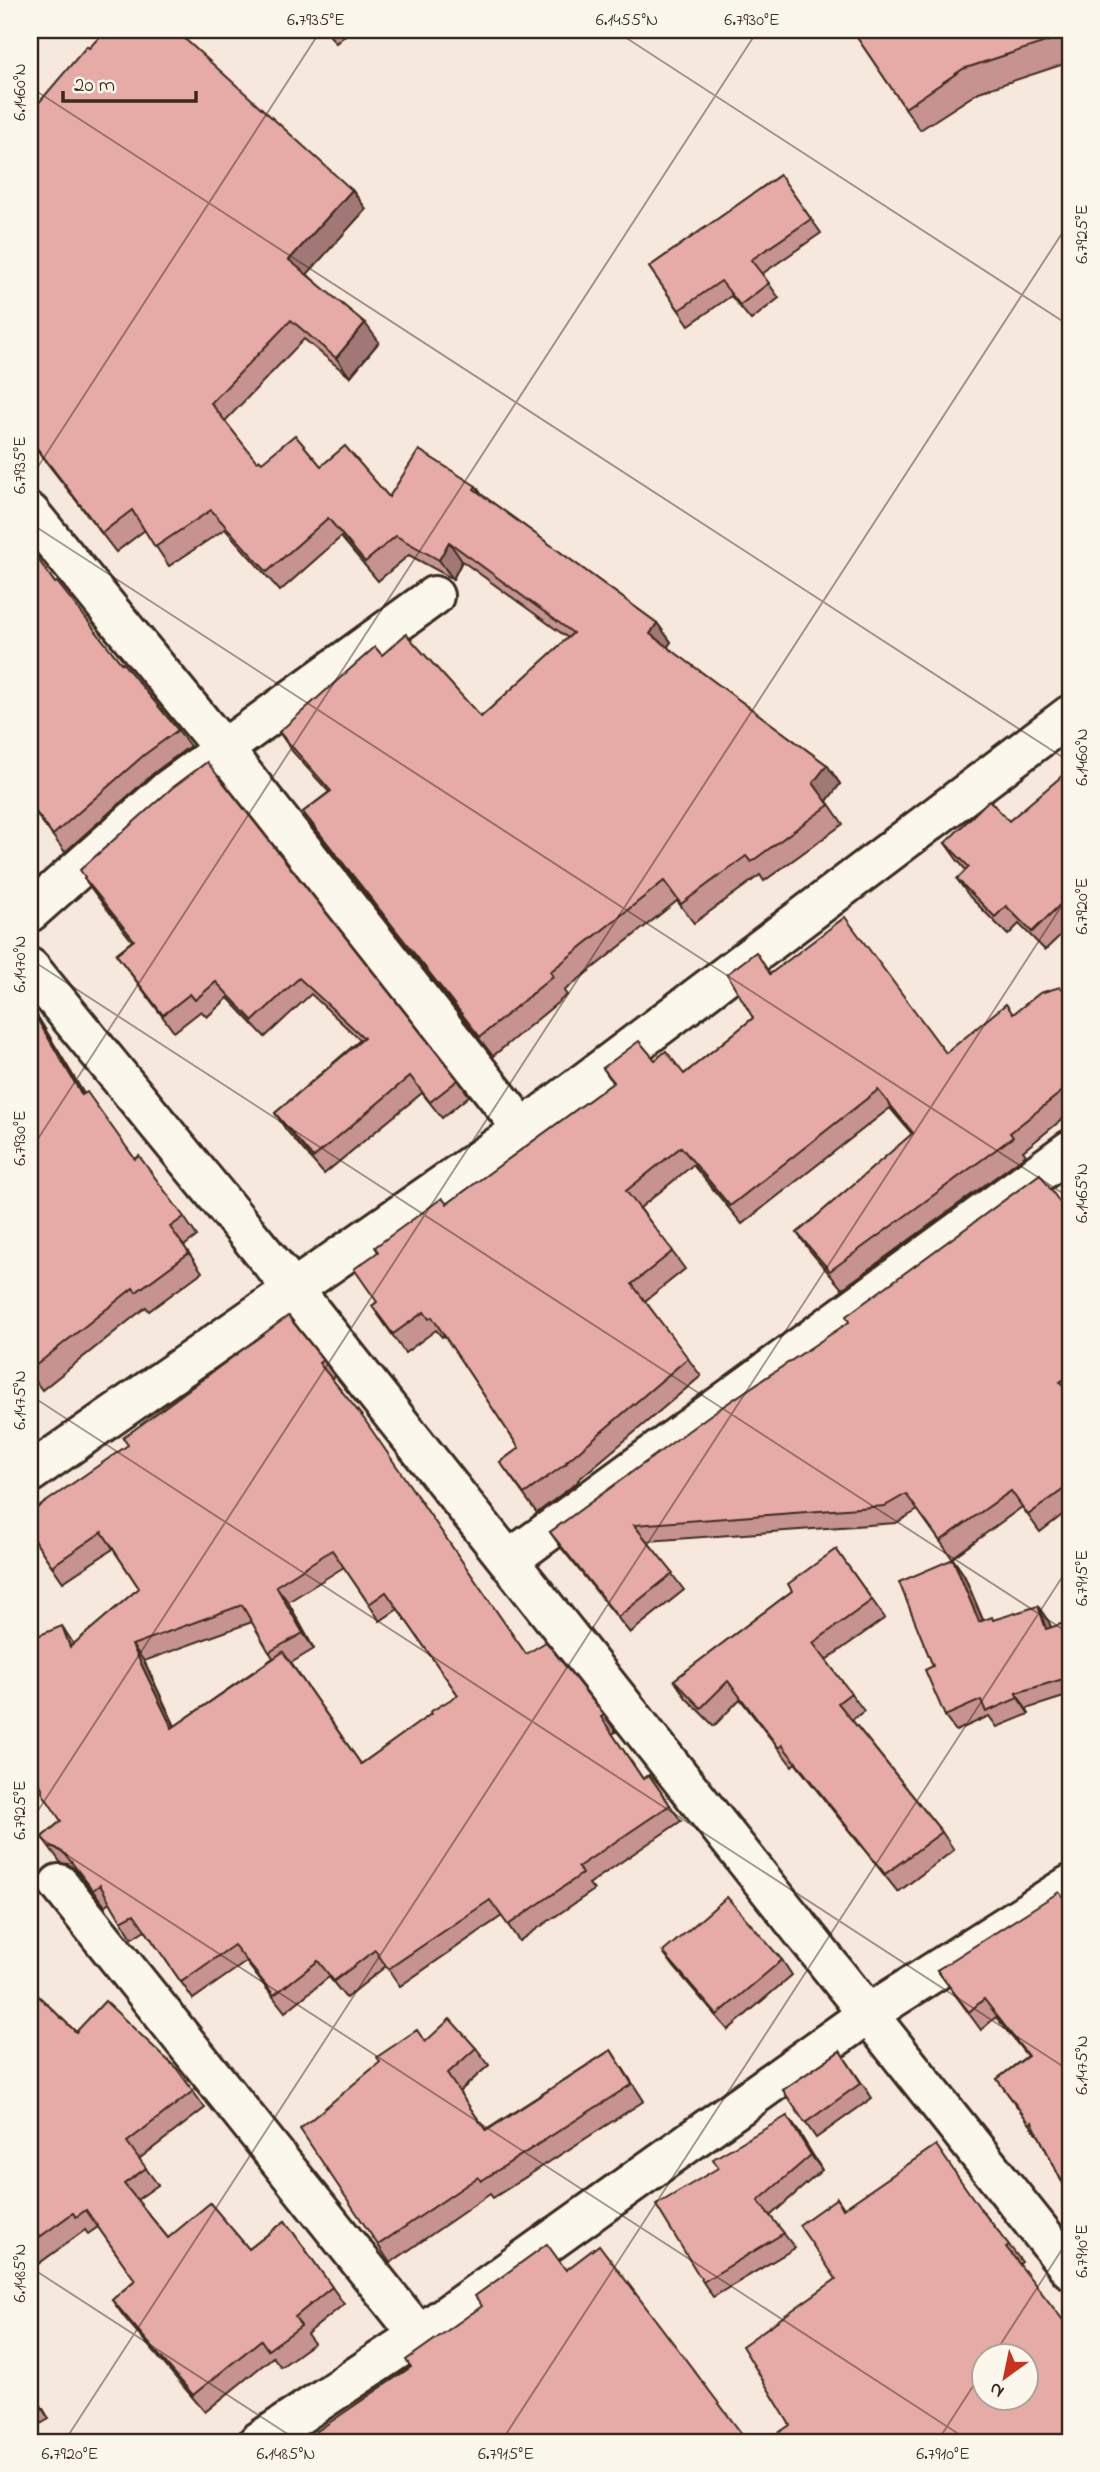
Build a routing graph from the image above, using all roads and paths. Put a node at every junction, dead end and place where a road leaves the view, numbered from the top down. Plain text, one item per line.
1 (30, 513) edge
2 (433, 596) dead end
3 (1070, 715) edge
4 (224, 750) junction
5 (30, 912) edge
6 (30, 968) edge
7 (523, 1129) junction
8 (1070, 1150) edge
9 (293, 1290) junction
10 (30, 1473) edge
11 (509, 1560) junction
12 (59, 1884) dead end
13 (1070, 1885) edge
14 (868, 2014) junction
15 (1070, 2269) edge
16 (419, 2334) junction
17 (258, 2442) edge

1 - 4 street
2 - 4 street
3 - 7 street
4 - 5 street
4 - 7 street
6 - 9 street
7 - 9 street
8 - 11 street
9 - 10 street
9 - 11 street
11 - 14 street
12 - 16 street
13 - 14 street
14 - 15 street
14 - 16 street
16 - 17 street

